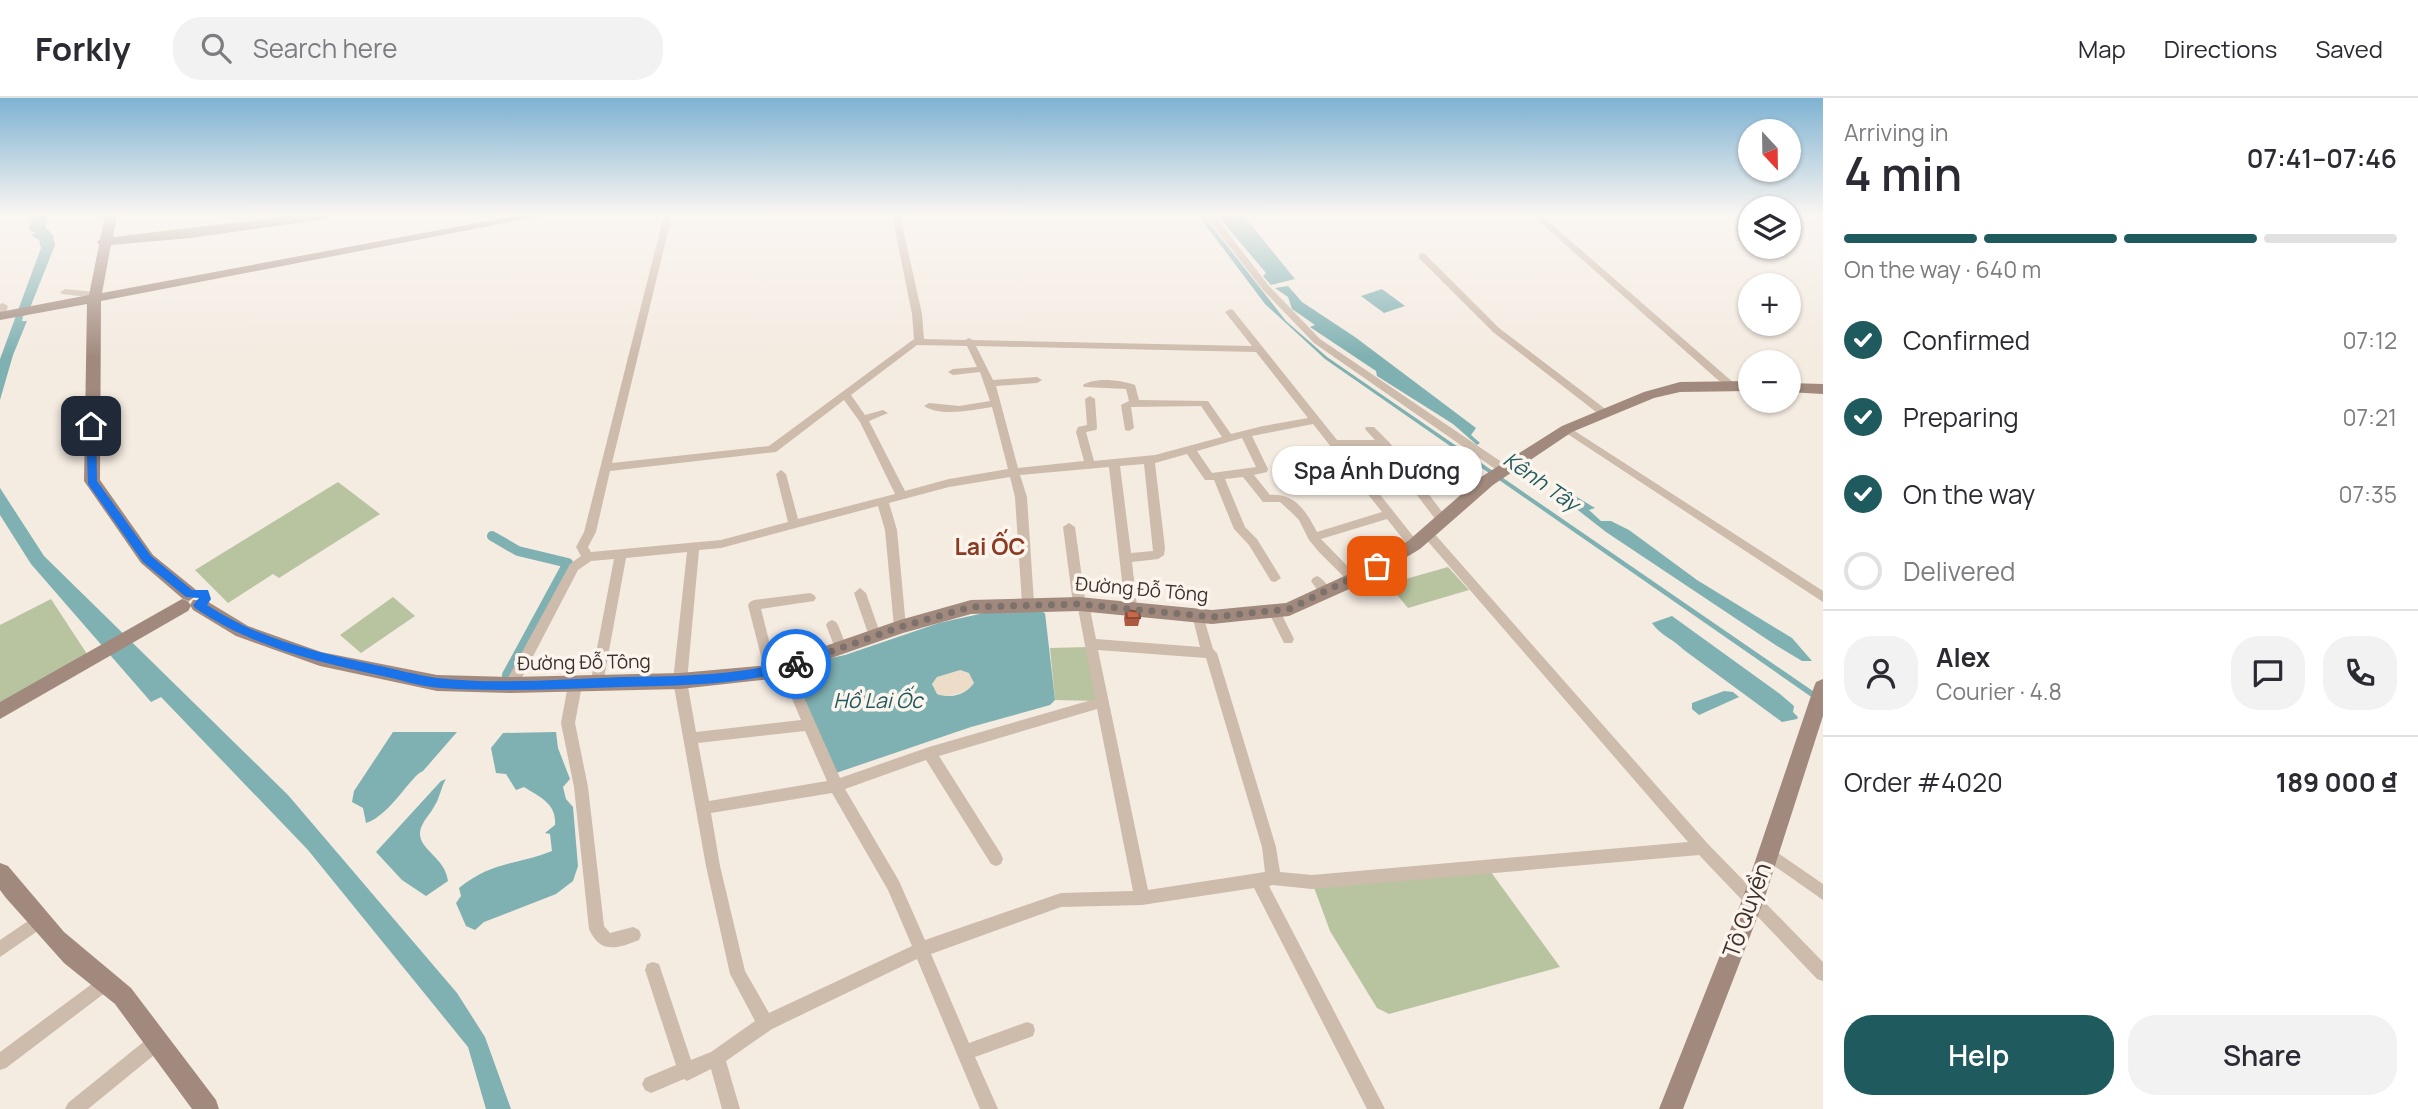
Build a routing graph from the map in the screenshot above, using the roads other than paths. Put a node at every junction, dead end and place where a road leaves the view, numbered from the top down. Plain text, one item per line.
1 (100, 262) edge
2 (281, 262) edge
3 (656, 262) edge
4 (906, 262) edge
5 (1246, 262) edge
6 (1428, 262) edge
7 (1590, 262) edge
8 (65, 292) dead end
9 (95, 296) junction
10 (1230, 312) dead end
11 (2, 313) edge
12 (919, 341) junction
13 (969, 341) junction
14 (1260, 349) junction
15 (982, 369) junction
16 (953, 372) dead end
17 (1037, 380) dead end
18 (990, 383) junction
19 (1088, 385) dead end
20 (1731, 386) junction
21 (1738, 386) edge
22 (1801, 388) edge
23 (1823, 389) edge
24 (846, 396) junction
25 (1090, 399) dead end
26 (1135, 403) junction
27 (993, 404) junction
28 (929, 406) dead end
29 (883, 413) dead end
30 (1604, 413) junction
31 (863, 420) junction
32 (1317, 420) junction
33 (1129, 428) dead end
34 (1370, 429) dead end
35 (1567, 429) junction
36 (1246, 435) junction
37 (1229, 439) junction
38 (1336, 444) junction
39 (1384, 444) junction
40 (1191, 451) junction
41 (1149, 459) junction
42 (1114, 463) junction
43 (1090, 466) junction
44 (605, 468) junction
45 (1505, 470) junction
46 (1015, 471) junction
47 (1247, 473) junction
48 (1438, 473) dead end
49 (782, 474) dead end
50 (1218, 476) junction
51 (1411, 478) junction
52 (1366, 481) junction
53 (1309, 489) dead end
54 (901, 495) junction
55 (882, 500) junction
56 (1390, 514) junction
57 (1443, 520) junction
58 (794, 525) junction
59 (1069, 527) dead end
60 (1313, 537) junction
61 (1421, 539) junction
62 (693, 547) junction
63 (621, 555) junction
64 (588, 557) junction
65 (1127, 558) junction
66 (1275, 578) dead end
67 (1353, 579) junction
68 (860, 593) dead end
69 (1823, 597) edge
70 (810, 598) dead end
71 (190, 602) junction
72 (1028, 603) junction
73 (1081, 604) junction
74 (1131, 607) junction
75 (1274, 611) junction
76 (1198, 615) junction
77 (832, 625) dead end
78 (900, 627) junction
79 (875, 636) junction
80 (1288, 639) dead end
81 (1092, 644) junction
82 (841, 648) junction
83 (1208, 653) junction
84 (778, 670) junction
85 (680, 681) junction
86 (511, 685) junction
87 (575, 685) junction
88 (597, 685) junction
89 (1819, 697) edge
90 (1104, 702) junction
91 (0, 711) edge
92 (808, 725) junction
93 (690, 738) junction
94 (929, 752) junction
95 (836, 786) junction
96 (704, 808) junction
97 (1702, 848) junction
98 (1768, 853) junction
99 (996, 859) dead end
100 (0, 873) edge
101 (1265, 879) junction
102 (1823, 893) edge
103 (1142, 898) junction
104 (1753, 900) junction
105 (37, 923) junction
106 (632, 935) dead end
107 (0, 949) edge
108 (922, 949) junction
109 (653, 970) dead end
110 (1823, 973) edge
111 (104, 983) junction
112 (766, 1023) junction
113 (1027, 1030) dead end
114 (158, 1041) junction
115 (964, 1053) junction
116 (717, 1058) junction
117 (0, 1062) edge
118 (687, 1072) junction
119 (651, 1084) dead end
120 (74, 1109) edge
121 (206, 1109) edge
122 (731, 1109) edge
123 (989, 1109) edge
124 (1376, 1109) edge
125 (1671, 1109) edge

1 - 9 main road, Đường Đỗ Tông
2 - 9 main road
3 - 44 street
4 - 12 street
5 - 45 street
6 - 30 street
7 - 20 street
8 - 9 street
9 - 11 main road
9 - 71 main road, Đường Đỗ Tông
10 - 14 street
12 - 13 street
12 - 24 street
13 - 14 street
13 - 15 street
14 - 32 street
15 - 16 street
15 - 18 street
17 - 18 street
18 - 27 street
19 - 26 street
20 - 21 main road, Đường Đỗ Tông
20 - 30 main road, Đường Đỗ Tông
22 - 23 main road
24 - 31 street
24 - 44 street
25 - 43 street
26 - 33 street
26 - 37 street
27 - 28 street
27 - 46 street
29 - 31 street
30 - 35 main road, Đường Đỗ Tông
31 - 54 street
32 - 36 street
32 - 38 street
34 - 39 street
35 - 45 main road, Đường Đỗ Tông
35 - 69 street
36 - 37 street
36 - 47 street
37 - 40 street
38 - 39 street
38 - 52 street
39 - 51 street
40 - 41 street
40 - 50 street
41 - 42 street
41 - 65 street
42 - 43 street
42 - 65 street
43 - 46 street
44 - 64 street
45 - 57 main road, Đường Đỗ Tông
46 - 54 street
46 - 72 street
47 - 50 street
47 - 60 street
48 - 51 street
49 - 58 street
50 - 66 street
51 - 52 street
51 - 57 street
52 - 53 street
52 - 56 street
54 - 55 street
55 - 58 street
55 - 78 street
56 - 60 street
56 - 61 street
57 - 61 main road, Đường Đỗ Tông
58 - 62 street
59 - 73 street
60 - 67 street
61 - 67 main road, Đường Đỗ Tông
61 - 97 street
62 - 63 street
62 - 85 street
63 - 64 street
63 - 88 street
64 - 86 street
65 - 74 street
67 - 75 main road, Đường Đỗ Tông
68 - 79 street
70 - 84 street
71 - 86 main road, Đường Đỗ Tông
71 - 91 main road
72 - 73 main road, Đường Đỗ Tông
72 - 78 main road, Đường Đỗ Tông
73 - 74 main road, Đường Đỗ Tông
73 - 81 street
74 - 76 main road, Đường Đỗ Tông
75 - 76 main road, Đường Đỗ Tông
75 - 80 street
76 - 83 street
77 - 82 street
78 - 79 main road, Đường Đỗ Tông
79 - 82 main road, Đường Đỗ Tông
81 - 83 street
81 - 90 street
82 - 84 main road, Đường Đỗ Tông
83 - 101 street
84 - 85 main road, Đường Đỗ Tông
84 - 92 street
85 - 88 main road, Đường Đỗ Tông
85 - 93 street
86 - 87 main road, Đường Đỗ Tông
87 - 88 main road, Đường Đỗ Tông
87 - 106 street
89 - 98 main road, Tô Quyền
90 - 94 street
90 - 103 street
92 - 93 street
92 - 95 street
93 - 96 street
94 - 95 street
94 - 99 street
95 - 96 street
95 - 108 street
96 - 112 street
97 - 101 street
97 - 104 street
98 - 102 street
98 - 104 main road, Tô Quyền
100 - 105 main road
101 - 103 street
101 - 124 street
103 - 108 street
104 - 110 street
104 - 125 main road, Tô Quyền
105 - 107 street
105 - 111 main road
108 - 112 street
108 - 115 street
109 - 118 street
111 - 114 main road
111 - 117 street
112 - 116 street
113 - 115 street
114 - 120 street
114 - 121 main road
115 - 123 street
116 - 118 street
116 - 122 street
118 - 119 street

